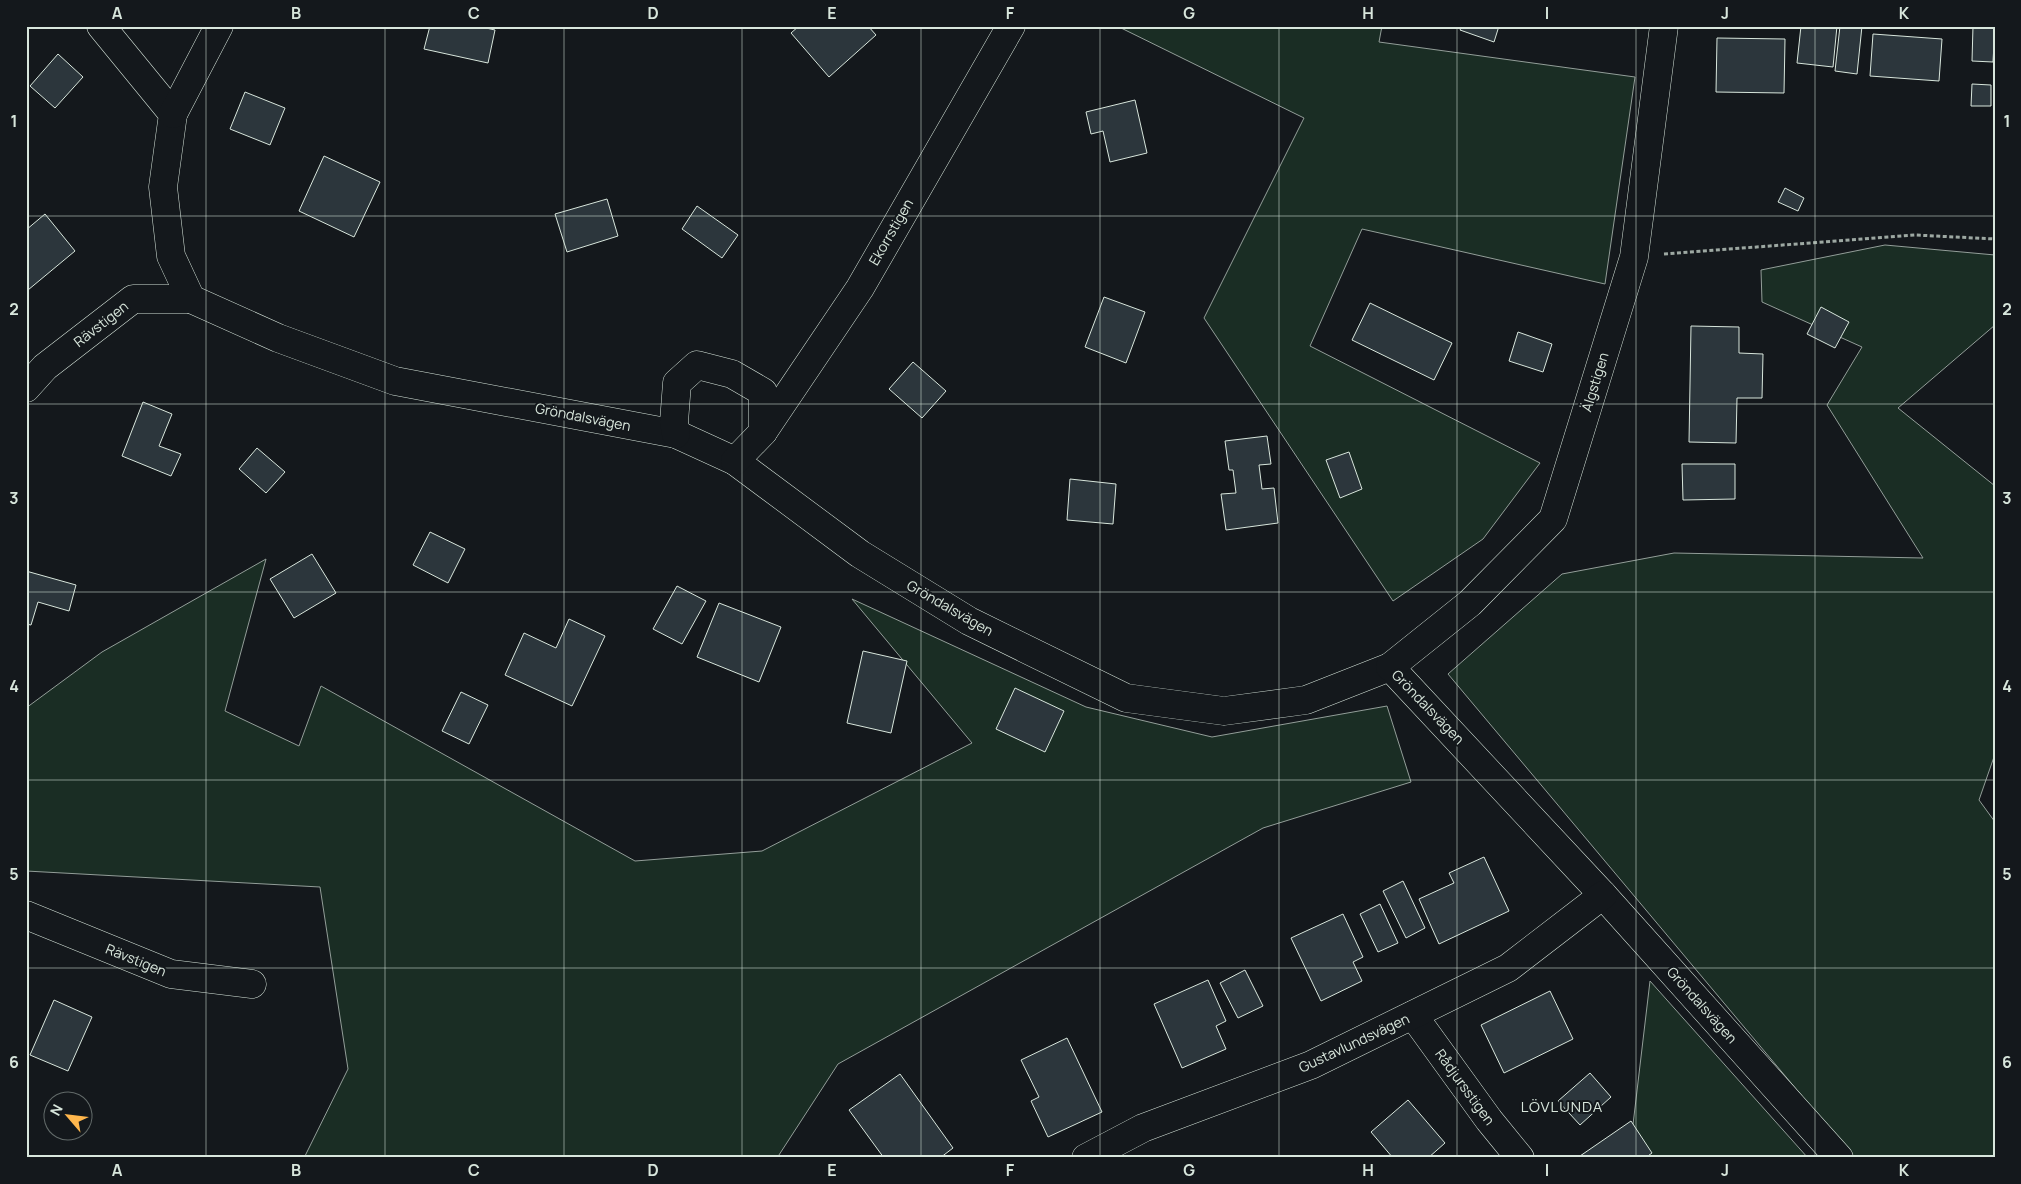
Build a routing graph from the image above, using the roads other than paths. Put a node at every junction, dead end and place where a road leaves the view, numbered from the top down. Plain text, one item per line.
1 (101, 26) edge
2 (219, 26) edge
3 (1011, 26) edge
4 (1664, 26) edge
5 (173, 114) junction
6 (191, 299) junction
7 (26, 388) edge
8 (763, 432) junction
9 (676, 434) junction
10 (735, 461) junction
11 (1390, 667) junction
12 (1603, 895) junction
13 (26, 915) edge
14 (252, 984) dead end
15 (1413, 1015) junction
16 (1086, 1158) edge
17 (1520, 1158) edge
18 (1840, 1158) edge

1 - 5 street
2 - 5 street
3 - 8 street, Ekorrstigen
4 - 11 street, Älgstigen
5 - 6 street
6 - 7 street, Rävstigen
6 - 9 street, Gröndalsvägen
8 - 9 street
8 - 10 street, Ekorrstigen
9 - 10 street, Gröndalsvägen
10 - 11 street, Gröndalsvägen
11 - 12 street, Gröndalsvägen
12 - 15 street, Gustavlundsvägen
12 - 18 street, Gröndalsvägen
13 - 14 street, Rävstigen
15 - 16 street, Gustavlundsvägen
15 - 17 street, Rådjursstigen

